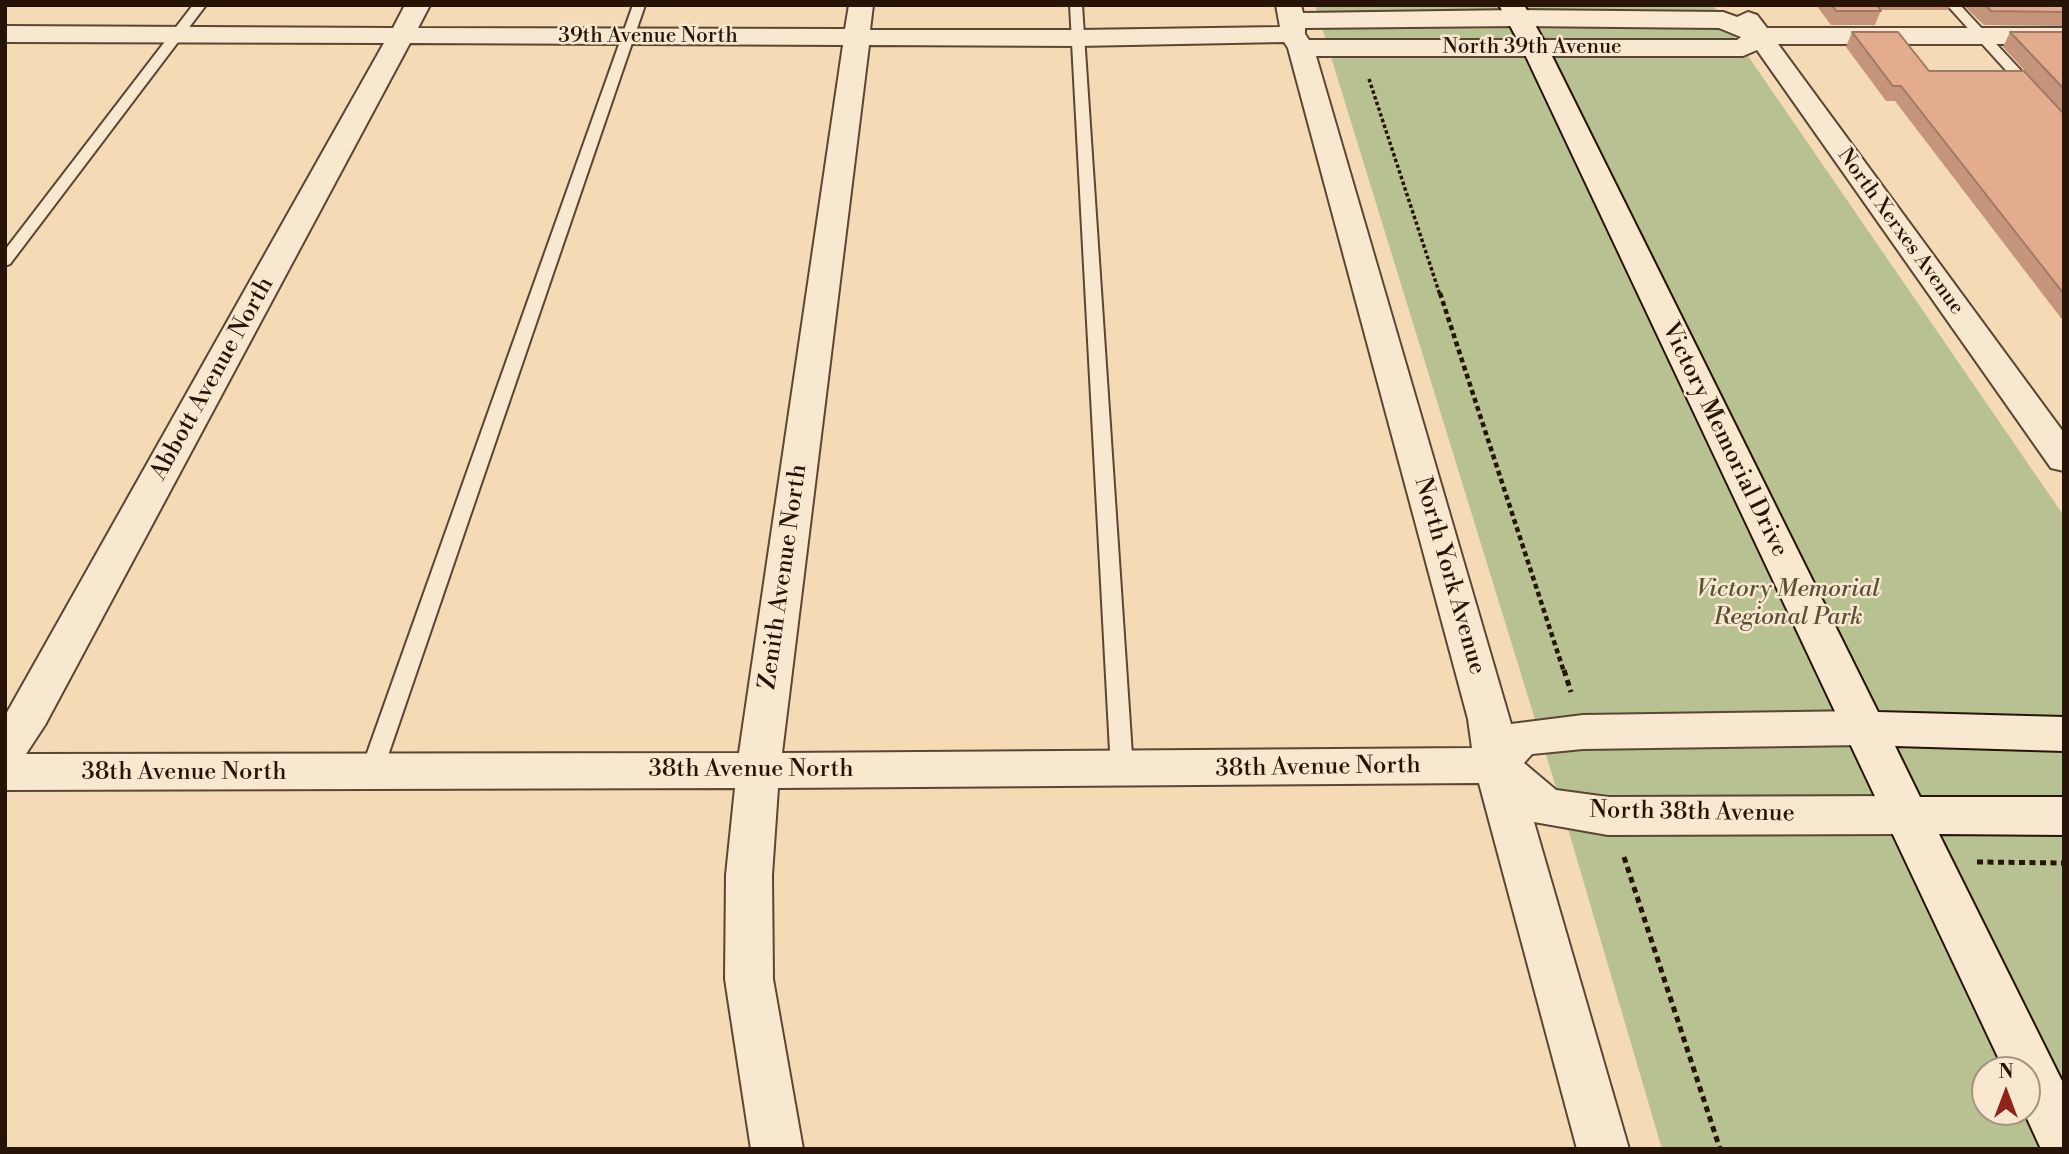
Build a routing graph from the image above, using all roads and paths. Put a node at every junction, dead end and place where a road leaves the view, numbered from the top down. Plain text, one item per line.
1 (201, 5) edge
2 (418, 5) edge
3 (639, 5) edge
4 (1076, 5) edge
5 (1737, 5) edge
6 (1953, 5) edge
7 (859, 21) edge
8 (1521, 24) edge
9 (1293, 27) edge
10 (5, 34) edge
11 (177, 36) junction
12 (401, 36) junction
13 (1759, 36) junction
14 (1981, 36) junction
15 (2064, 36) edge
16 (628, 37) junction
17 (1079, 38) junction
18 (1366, 70) dead end
19 (2064, 126) edge
20 (5, 261) edge
21 (2064, 459) edge
22 (1573, 700) dead end
23 (1864, 728) junction
24 (2064, 734) edge
25 (5, 752) edge
26 (1496, 765) junction
27 (758, 769) junction
28 (1122, 771) junction
29 (5, 772) edge
30 (371, 773) junction
31 (1905, 815) junction
32 (2064, 816) edge
33 (1621, 850) dead end
34 (1965, 862) dead end
35 (2064, 863) edge
36 (2064, 1140) edge
37 (777, 1149) edge
38 (1603, 1149) edge
39 (1720, 1149) edge

1 - 11 lane
2 - 12 street, Abbott Avenue North
3 - 16 lane
4 - 17 lane
5 - 13 street, North Xerxes Avenue
6 - 14 lane
7 - 16 street, 39th Avenue North
7 - 17 street, 39th Avenue North
7 - 27 street, Zenith Avenue North
8 - 9 street, North 39th Avenue
8 - 9 street, North 39th Avenue
8 - 13 street, North 39th Avenue
8 - 13 street, North 39th Avenue
8 - 23 street, Victory Memorial Drive
9 - 17 street, 39th Avenue North
9 - 26 street, North York Avenue
10 - 11 street, 39th Avenue North
11 - 12 street, 39th Avenue North
11 - 20 lane
12 - 16 street, 39th Avenue North
12 - 25 street, Abbott Avenue North
13 - 14 street, North 39th Avenue
13 - 21 street, North Xerxes Avenue
14 - 15 street, North 39th Avenue
14 - 19 lane
16 - 30 lane
17 - 28 lane
18 - 22 path
23 - 24 street
23 - 26 street
23 - 31 street, Victory Memorial Drive
26 - 28 street, 38th Avenue North
26 - 31 street, North 38th Avenue
26 - 38 street, North York Avenue
27 - 28 street, 38th Avenue North
27 - 30 street, 38th Avenue North
27 - 37 street, Zenith Avenue North
29 - 30 street, 38th Avenue North
31 - 32 street, North 38th Avenue
31 - 36 street, Victory Memorial Drive
33 - 39 path
34 - 35 path

